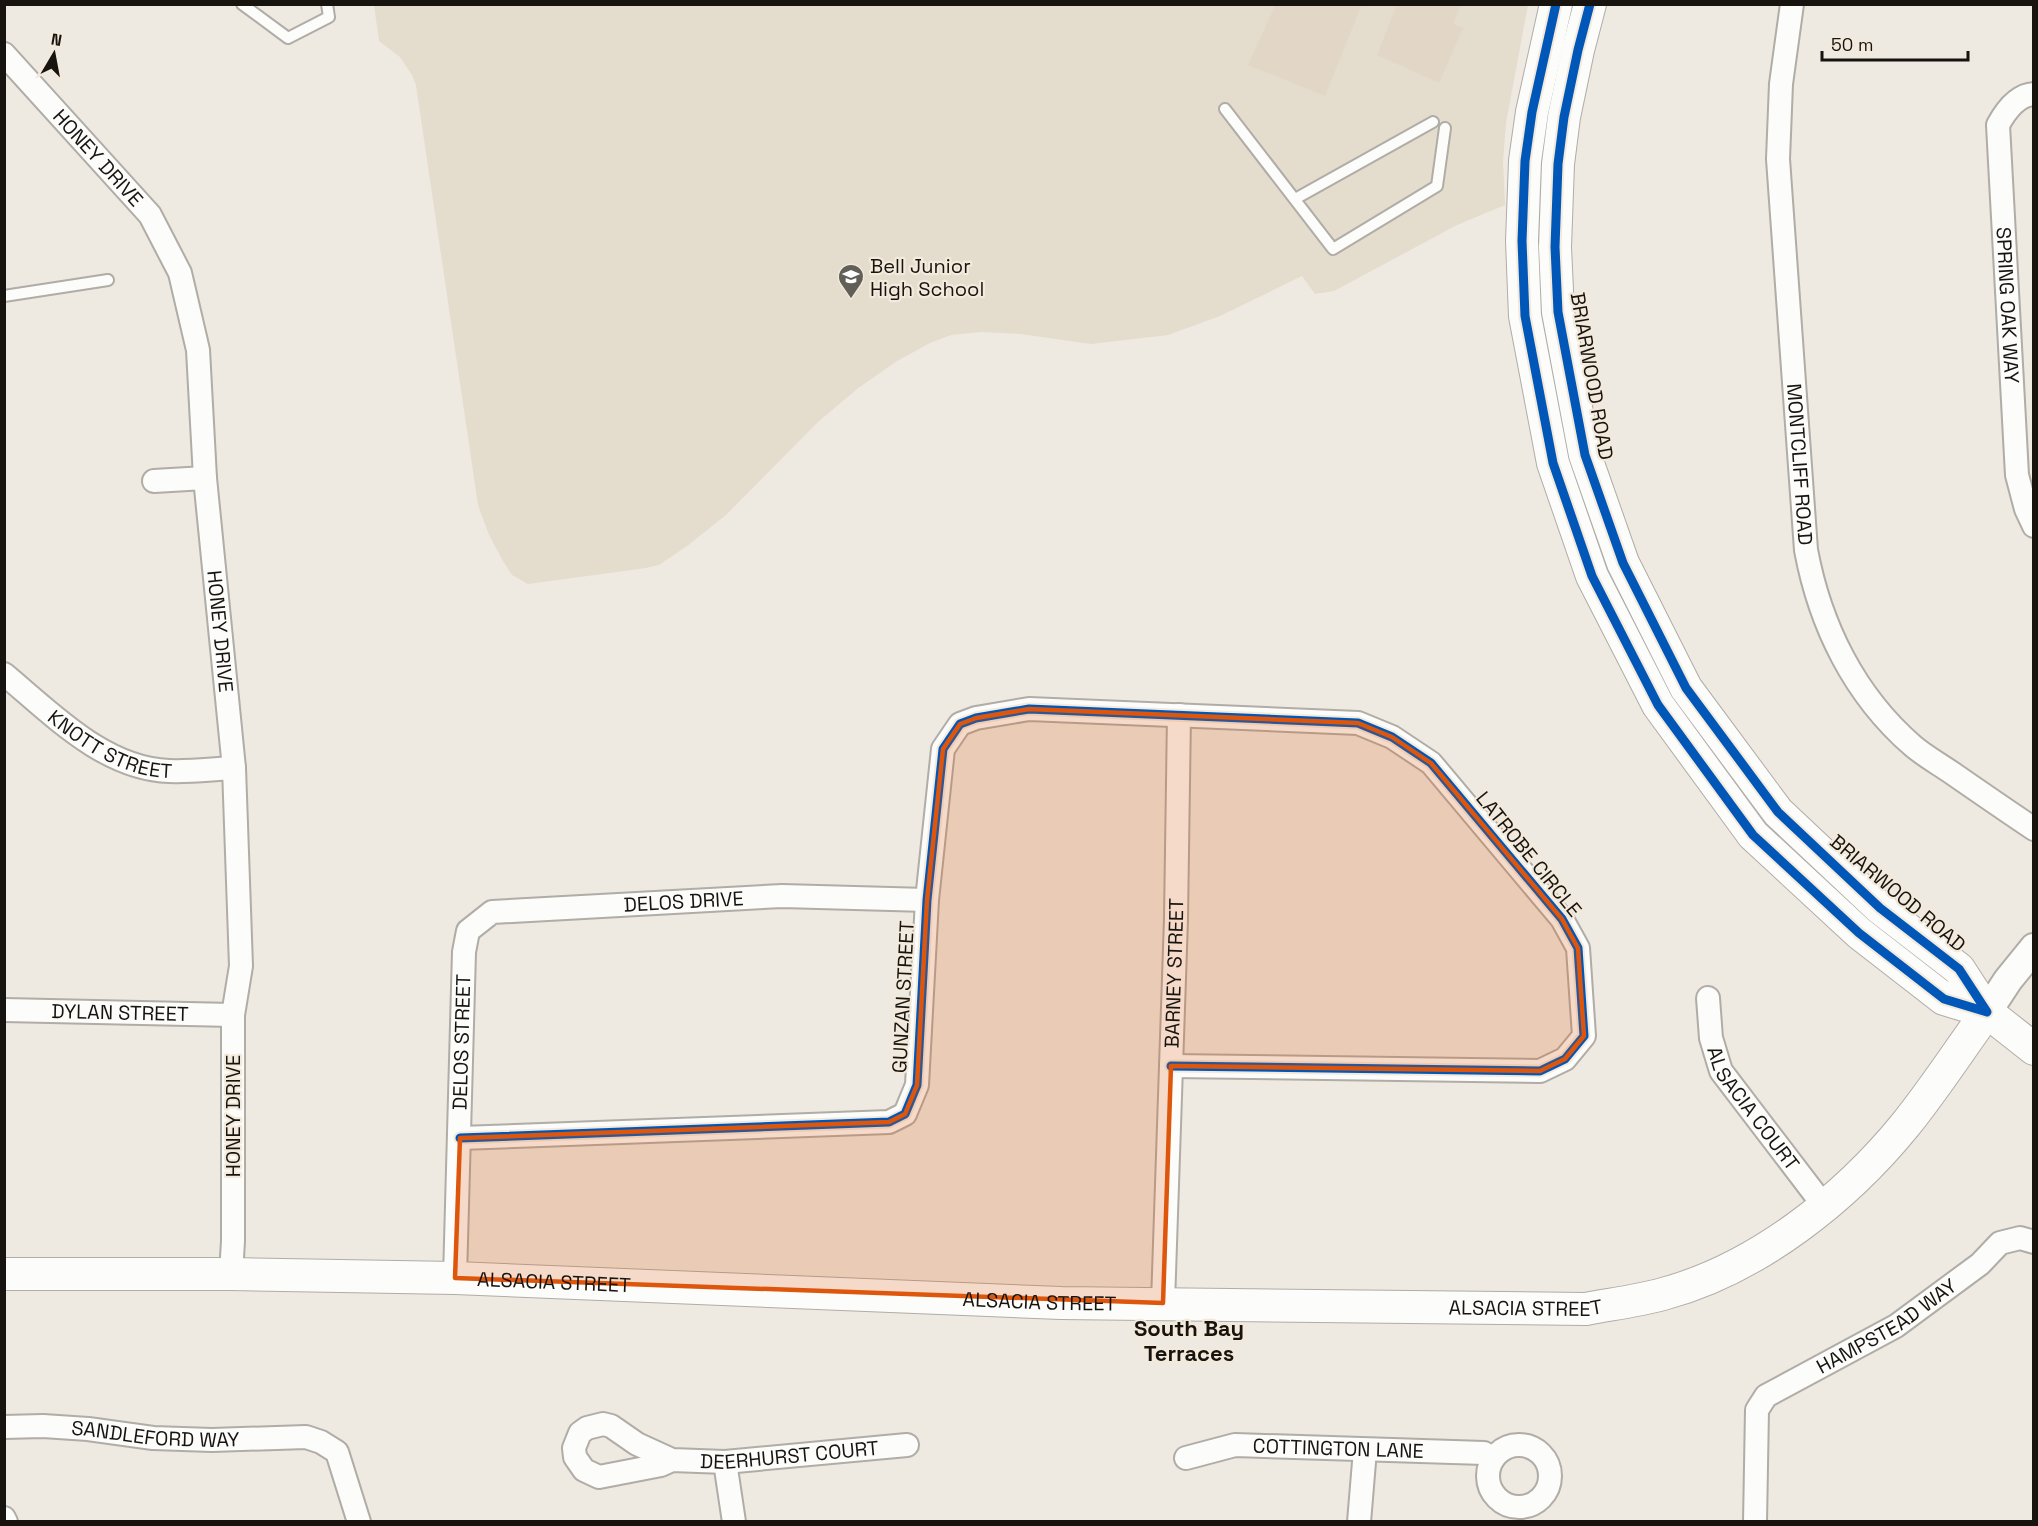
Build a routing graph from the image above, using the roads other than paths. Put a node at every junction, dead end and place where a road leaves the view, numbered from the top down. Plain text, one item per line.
1 (242, 4) edge
2 (327, 4) edge
3 (1556, 4) edge
4 (1590, 4) edge
5 (1792, 4) edge
6 (4, 54) edge
7 (2031, 94) edge
8 (1225, 109) dead end
9 (1433, 122) dead end
10 (1445, 128) dead end
11 (1525, 161) junction
12 (1295, 199) junction
13 (1556, 250) junction
14 (108, 280) dead end
15 (4, 296) edge
16 (205, 478) junction
17 (154, 481) dead end
18 (2034, 526) edge
19 (4, 674) edge
20 (1029, 710) joint
21 (1179, 715) junction
22 (234, 768) junction
23 (2034, 829) edge
24 (927, 900) junction
25 (2034, 948) edge
26 (464, 952) joint
27 (1708, 998) dead end
28 (4, 1010) edge
29 (1987, 1012) junction
30 (234, 1015) junction
31 (2034, 1049) edge
32 (1171, 1066) junction
33 (460, 1138) junction
34 (1824, 1206) junction
35 (2034, 1242) edge
36 (4, 1274) edge
37 (231, 1274) junction
38 (455, 1278) junction
39 (1163, 1303) junction
40 (4, 1427) edge
41 (907, 1444) dead end
42 (1365, 1450) junction
43 (1186, 1458) dead end
44 (1493, 1459) dead end
45 (672, 1460) dead end
46 (725, 1462) junction
47 (359, 1521) edge
48 (734, 1521) edge
49 (1359, 1521) edge
50 (1755, 1521) edge

1 - 2 lane
3 - 11 main road, BRIARWOOD ROAD
4 - 13 main road, BRIARWOOD ROAD
5 - 23 street, MONTCLIFF ROAD
6 - 16 street, HONEY DRIVE
7 - 18 street, SPRING OAK WAY
8 - 12 lane
9 - 12 lane
10 - 12 lane
11 - 13 main road
11 - 29 main road, BRIARWOOD ROAD
13 - 29 main road, BRIARWOOD ROAD
14 - 15 lane
16 - 17 street
16 - 22 street, HONEY DRIVE
19 - 22 street, KNOTT STREET
20 - 21 street, LATROBE CIRCLE
20 - 24 street, GUNZAN STREET
21 - 32 street, BARNEY STREET
21 - 32 street, LATROBE CIRCLE
22 - 30 street, HONEY DRIVE
24 - 26 street, DELOS DRIVE
24 - 33 street, GUNZAN STREET
25 - 29 street, ALSACIA STREET
26 - 33 street, DELOS STREET
27 - 34 street, ALSACIA COURT
28 - 30 street, DYLAN STREET
29 - 31 main road, BRIARWOOD ROAD
29 - 34 main road, ALSACIA STREET
30 - 37 street, HONEY DRIVE
32 - 39 street, BARNEY STREET
33 - 38 street, DELOS STREET
34 - 39 main road, ALSACIA STREET
35 - 50 street, HAMPSTEAD WAY
36 - 37 main road, ALSACIA STREET
37 - 38 main road, ALSACIA STREET
38 - 39 main road, ALSACIA STREET
40 - 47 street, SANDLEFORD WAY
41 - 46 street, DEERHURST COURT
42 - 43 street, COTTINGTON LANE
42 - 44 street, COTTINGTON LANE
42 - 49 street
45 - 46 street, DEERHURST COURT
46 - 48 street

